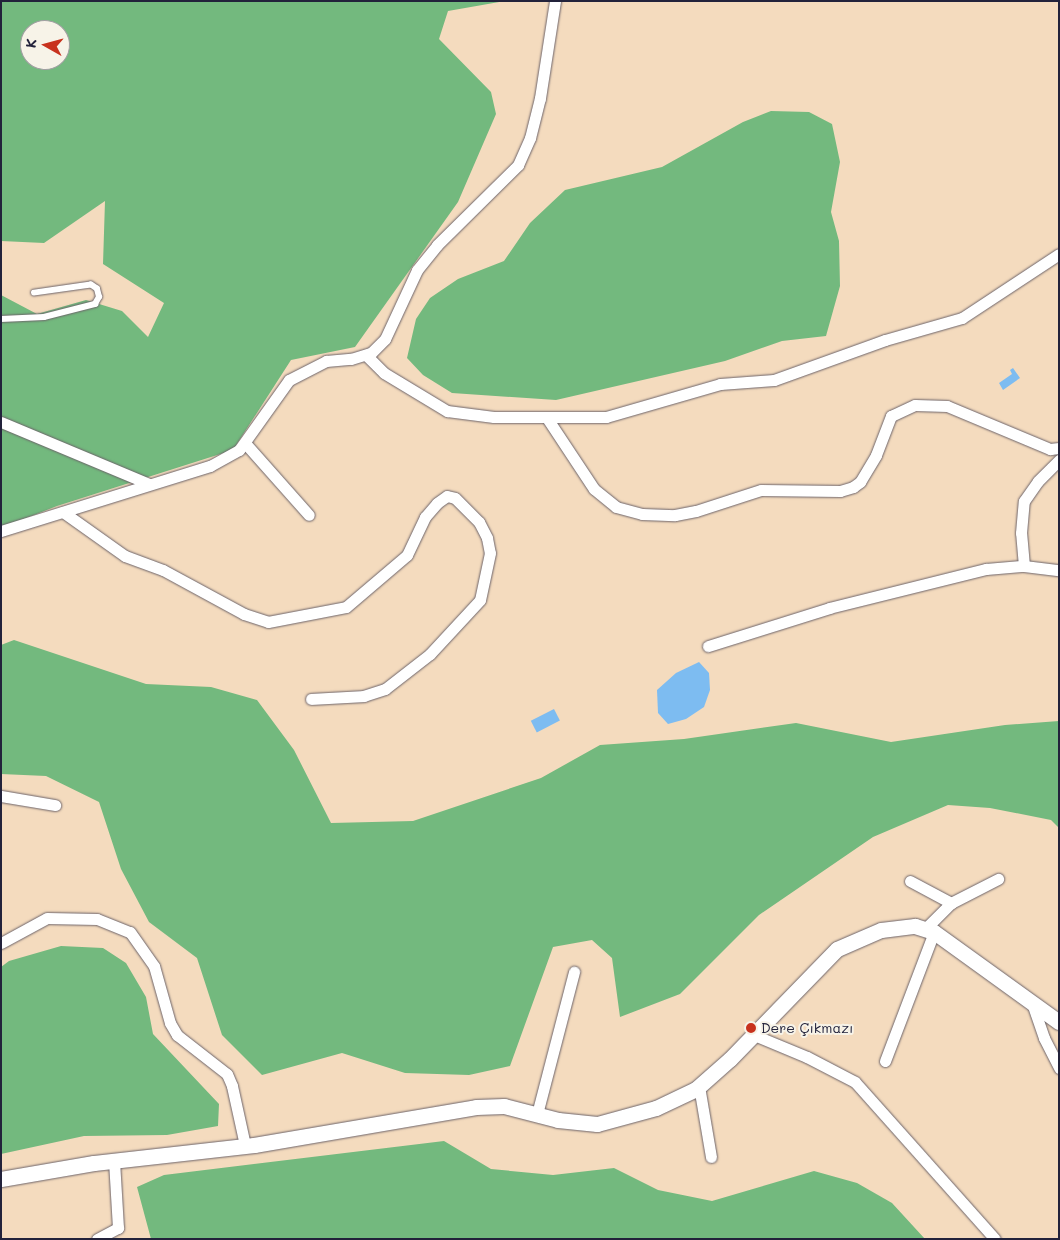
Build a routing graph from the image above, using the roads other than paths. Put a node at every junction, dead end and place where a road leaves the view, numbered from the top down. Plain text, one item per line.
1 (555, 1) edge
2 (1059, 254) edge
3 (35, 293) dead end
4 (1, 319) edge
5 (366, 355) junction
6 (547, 418) junction
7 (1, 422) edge
8 (245, 443) junction
9 (1059, 448) edge
10 (1059, 460) edge
11 (149, 484) junction
12 (63, 512) junction
13 (309, 515) dead end
14 (1, 531) edge
15 (1024, 566) junction
16 (1059, 570) edge
17 (708, 646) dead end
18 (311, 699) dead end
19 (1, 796) edge
20 (55, 805) dead end
21 (998, 879) dead end
22 (910, 881) dead end
23 (951, 903) junction
24 (929, 931) junction
25 (1, 943) edge
26 (574, 972) dead end
27 (1032, 1003) junction
28 (1057, 1019) edge
29 (754, 1035) junction
30 (885, 1061) dead end
31 (1059, 1068) edge
32 (699, 1086) junction
33 (536, 1114) junction
34 (245, 1146) junction
35 (711, 1157) dead end
36 (114, 1160) junction
37 (1, 1179) edge
38 (97, 1239) edge
39 (995, 1239) edge

1 - 5 street
2 - 6 street
3 - 4 lane
5 - 6 street
5 - 8 street
6 - 9 street
7 - 11 street
8 - 11 street
8 - 13 street
10 - 15 street
11 - 12 street
12 - 14 street
12 - 18 street
15 - 16 street
15 - 17 street
19 - 20 street
21 - 23 street
22 - 23 street
23 - 24 street
24 - 27 street
24 - 29 street
24 - 30 street
25 - 34 street
26 - 33 street
27 - 28 street
27 - 31 street
29 - 32 street
29 - 39 street
32 - 33 street
32 - 35 street
33 - 34 street
34 - 36 street
36 - 37 street
36 - 38 street

